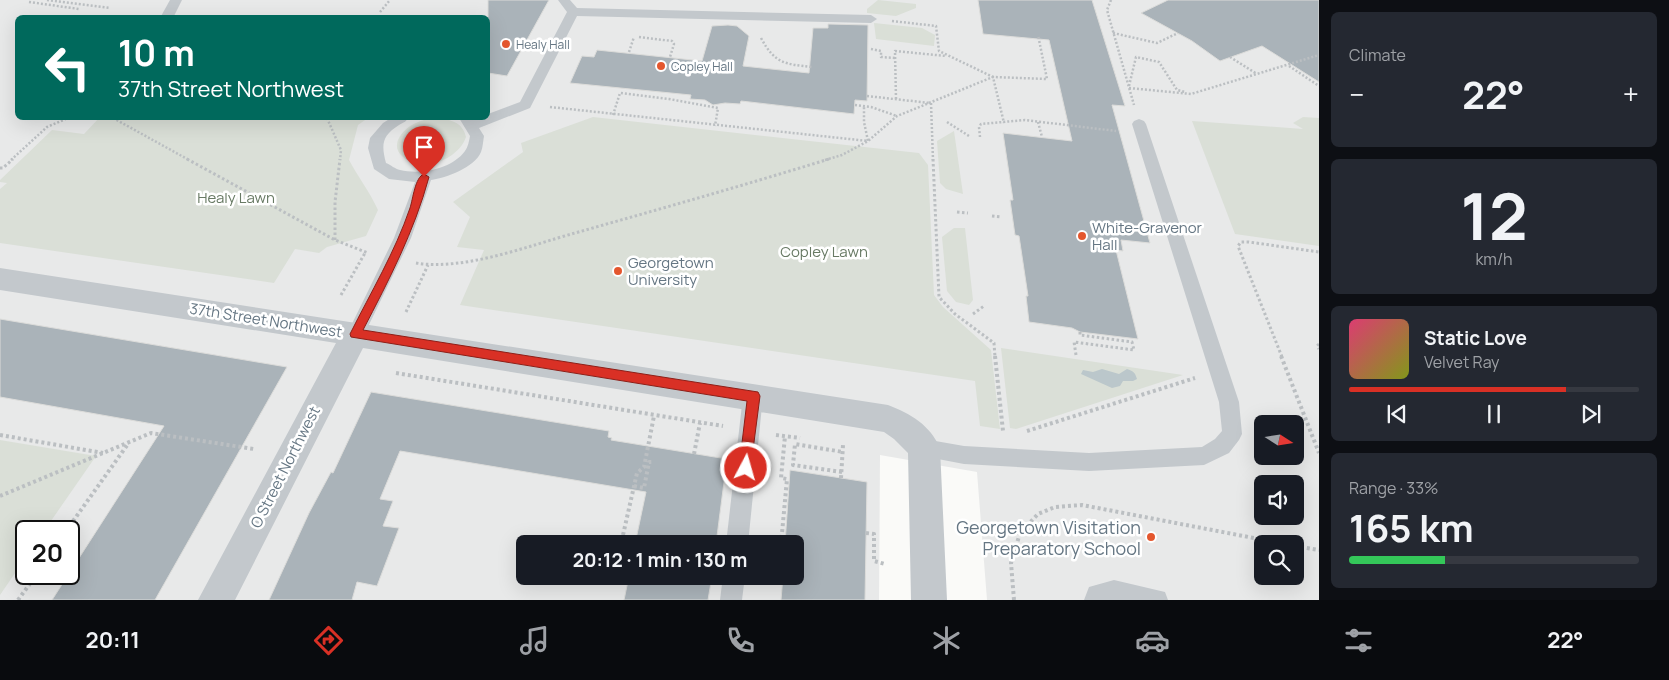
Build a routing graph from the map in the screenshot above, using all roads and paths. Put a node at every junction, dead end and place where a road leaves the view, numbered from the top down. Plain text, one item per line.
1 (47, 0) edge
2 (176, 0) edge
3 (390, 0) edge
4 (564, 0) edge
5 (1111, 0) edge
6 (29, 2) dead end
7 (79, 8) dead end
8 (110, 8) dead end
9 (380, 12) dead end
10 (573, 12) junction
11 (168, 15) edge
12 (871, 19) joint
13 (1112, 33) junction
14 (1178, 33) dead end
15 (1038, 35) dead end
16 (634, 36) dead end
17 (760, 36) dead end
18 (649, 38) dead end
19 (871, 50) dead end
20 (629, 52) dead end
21 (1319, 55) edge
22 (950, 57) junction
23 (1230, 57) dead end
24 (670, 58) dead end
25 (896, 58) junction
26 (1288, 66) junction
27 (812, 67) dead end
28 (1257, 75) junction
29 (993, 77) junction
30 (1317, 80) dead end
31 (1312, 82) junction
32 (1319, 86) edge
33 (1129, 88) junction
34 (1190, 94) junction
35 (867, 96) dead end
36 (896, 99) junction
37 (930, 103) junction
38 (525, 105) junction
39 (855, 105) dead end
40 (864, 106) junction
41 (613, 114) junction
42 (490, 115) edge
43 (897, 116) junction
44 (63, 120) edge
45 (117, 120) edge
46 (328, 120) edge
47 (398, 120) edge
48 (470, 121) edge
49 (947, 122) dead end
50 (1038, 122) junction
51 (1004, 123) junction
52 (715, 126) junction
53 (1141, 129) joint
54 (969, 136) dead end
55 (980, 137) dead end
56 (1042, 138) dead end
57 (868, 141) junction
58 (0, 168) edge
59 (424, 177) junction
60 (957, 212) dead end
61 (968, 213) dead end
62 (992, 216) dead end
63 (1001, 217) dead end
64 (335, 240) junction
65 (365, 252) junction
66 (1319, 252) edge
67 (394, 260) junction
68 (428, 265) junction
69 (0, 279) edge
70 (341, 295) dead end
71 (984, 306) dead end
72 (406, 312) dead end
73 (973, 314) dead end
74 (1080, 332) dead end
75 (356, 334) junction
76 (1319, 344) edge
77 (1319, 350) edge
78 (1076, 355) dead end
79 (386, 372) dead end
80 (1220, 375) junction
81 (753, 396) junction
82 (654, 416) junction
83 (700, 422) junction
84 (750, 430) junction
85 (1019, 433) dead end
86 (0, 435) edge
87 (785, 436) junction
88 (1004, 436) dead end
89 (804, 439) dead end
90 (918, 441) junction
91 (833, 443) dead end
92 (128, 444) junction
93 (843, 445) junction
94 (851, 446) dead end
95 (254, 450) dead end
96 (843, 452) junction
97 (104, 453) junction
98 (1319, 453) edge
99 (694, 454) dead end
100 (652, 462) dead end
101 (842, 472) junction
102 (841, 478) dead end
103 (634, 486) junction
104 (0, 496) edge
105 (74, 520) edge
106 (866, 533) dead end
107 (623, 535) dead end
108 (738, 535) edge
109 (783, 535) edge
110 (1254, 538) edge
111 (1304, 548) edge
112 (1319, 550) edge
113 (885, 564) dead end
114 (29, 585) edge
115 (733, 585) edge
116 (18, 600) edge
117 (216, 600) edge
118 (731, 600) edge
119 (929, 600) edge
120 (1014, 600) edge
121 (1096, 600) edge
122 (1157, 600) edge

1 - 8 path
2 - 11 lane
3 - 9 path
4 - 10 lane
5 - 13 path
6 - 7 path
10 - 12 lane
10 - 38 lane
12 - 22 path
13 - 14 path
13 - 33 path
15 - 29 path
16 - 20 path
17 - 27 path
18 - 24 path
19 - 25 path
21 - 26 path
22 - 25 path
22 - 29 path
23 - 28 path
25 - 36 path
26 - 28 path
26 - 31 path
28 - 34 path
29 - 37 path
29 - 51 path
30 - 31 path
31 - 32 path
33 - 34 path
33 - 34 path
35 - 36 path
36 - 37 path
37 - 43 path
37 - 88 path
38 - 41 path
38 - 42 lane
39 - 40 path
40 - 43 path
40 - 57 path
41 - 52 path
41 - 52 path
43 - 57 path
44 - 58 path
45 - 64 path
46 - 64 path
47 - 59 lane
48 - 59 lane
49 - 54 path
50 - 51 path
50 - 53 path
50 - 56 path
51 - 55 path
52 - 57 path
53 - 80 lane
57 - 68 path
59 - 67 lane
60 - 61 path
62 - 63 path
64 - 65 path
65 - 67 path
65 - 70 path
66 - 98 path
67 - 68 path
67 - 75 lane
68 - 72 path
69 - 75 street, 37th Street Northwest
71 - 73 path
74 - 78 path
75 - 81 street, 37th Street Northwest
75 - 117 street, O Street Northwest
76 - 77 path
79 - 82 path
80 - 85 path
80 - 90 lane
81 - 84 lane
81 - 90 street, 37th Street Northwest
82 - 83 path
82 - 103 path
83 - 84 path
83 - 99 path
84 - 87 path
84 - 108 lane
86 - 97 path
87 - 89 path
87 - 109 path
90 - 119 street
91 - 93 path
92 - 95 path
92 - 97 path
92 - 105 path
93 - 94 path
93 - 96 path
96 - 101 path
96 - 101 path
97 - 104 path
100 - 103 path
101 - 102 path
103 - 107 path
106 - 113 path
110 - 120 path
111 - 112 path
114 - 116 path
115 - 118 lane
121 - 122 lane

